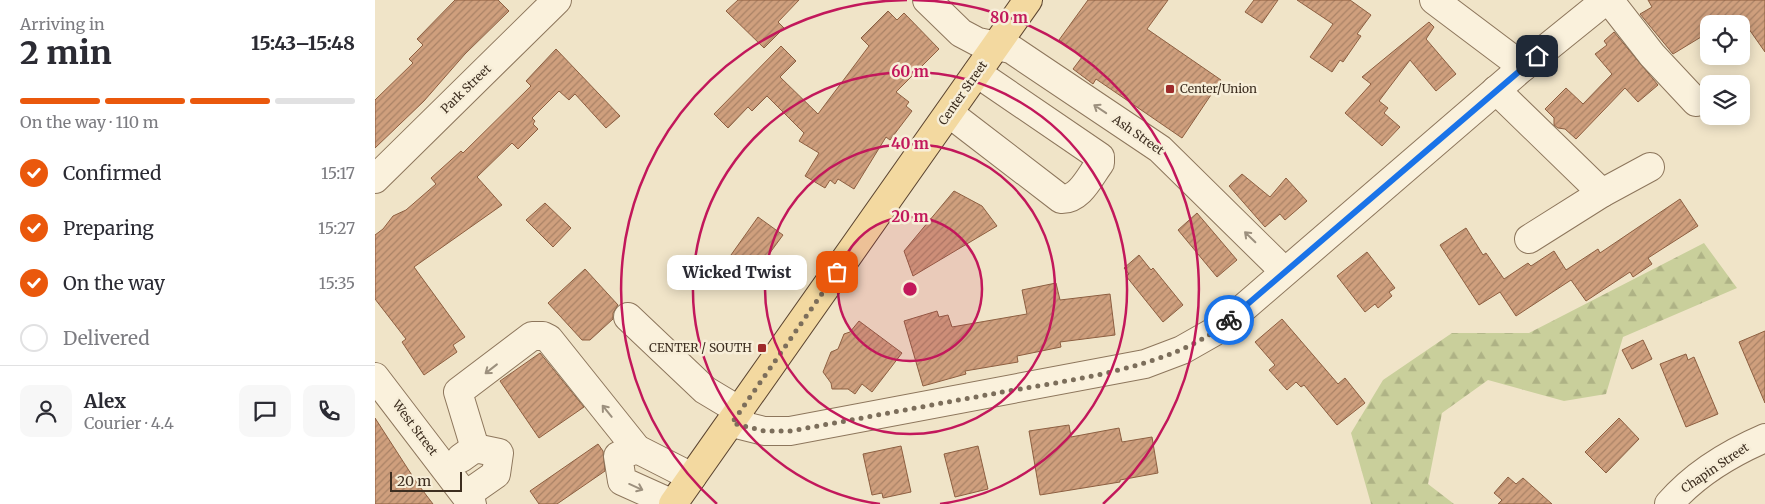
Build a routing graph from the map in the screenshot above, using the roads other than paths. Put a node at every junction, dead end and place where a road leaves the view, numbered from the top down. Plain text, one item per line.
1 (927, 0) edge
2 (1028, 0) edge
3 (1434, 0) edge
4 (1607, 0) edge
5 (547, 3) edge
6 (996, 46) junction
7 (1523, 67) junction
8 (977, 73) junction
9 (1496, 90) junction
10 (1697, 102) dead end
11 (949, 113) junction
12 (1650, 167) dead end
13 (375, 179) edge
14 (1602, 193) junction
15 (1529, 239) dead end
16 (1285, 271) junction
17 (628, 317) dead end
18 (375, 377) edge
19 (736, 417) junction
20 (1765, 438) edge
21 (475, 448) junction
22 (637, 449) junction
23 (446, 470) junction
24 (693, 477) junction
25 (469, 500) edge
26 (673, 504) edge
27 (1669, 504) edge

1 - 6 street, Ash Street
2 - 6 main road, Center Street
3 - 7 street
4 - 7 street
4 - 10 street
5 - 13 street, Park Street
6 - 8 main road, Center Street
16 -> 6 street, Ash Street
7 - 9 street
8 - 11 main road, Center Street
8 - 11 street
9 - 14 street
9 - 16 street
11 - 19 main road, Center Street
12 - 14 street
14 - 15 street
16 - 19 street
17 - 19 street
18 - 23 street, West Street
19 - 24 main road, Center Street
20 - 27 street, Chapin Street
22 -> 21 street
21 - 23 street
21 - 25 street
22 - 24 street
22 -> 26 street
23 - 25 street, West Street
24 - 26 main road, Center Street

